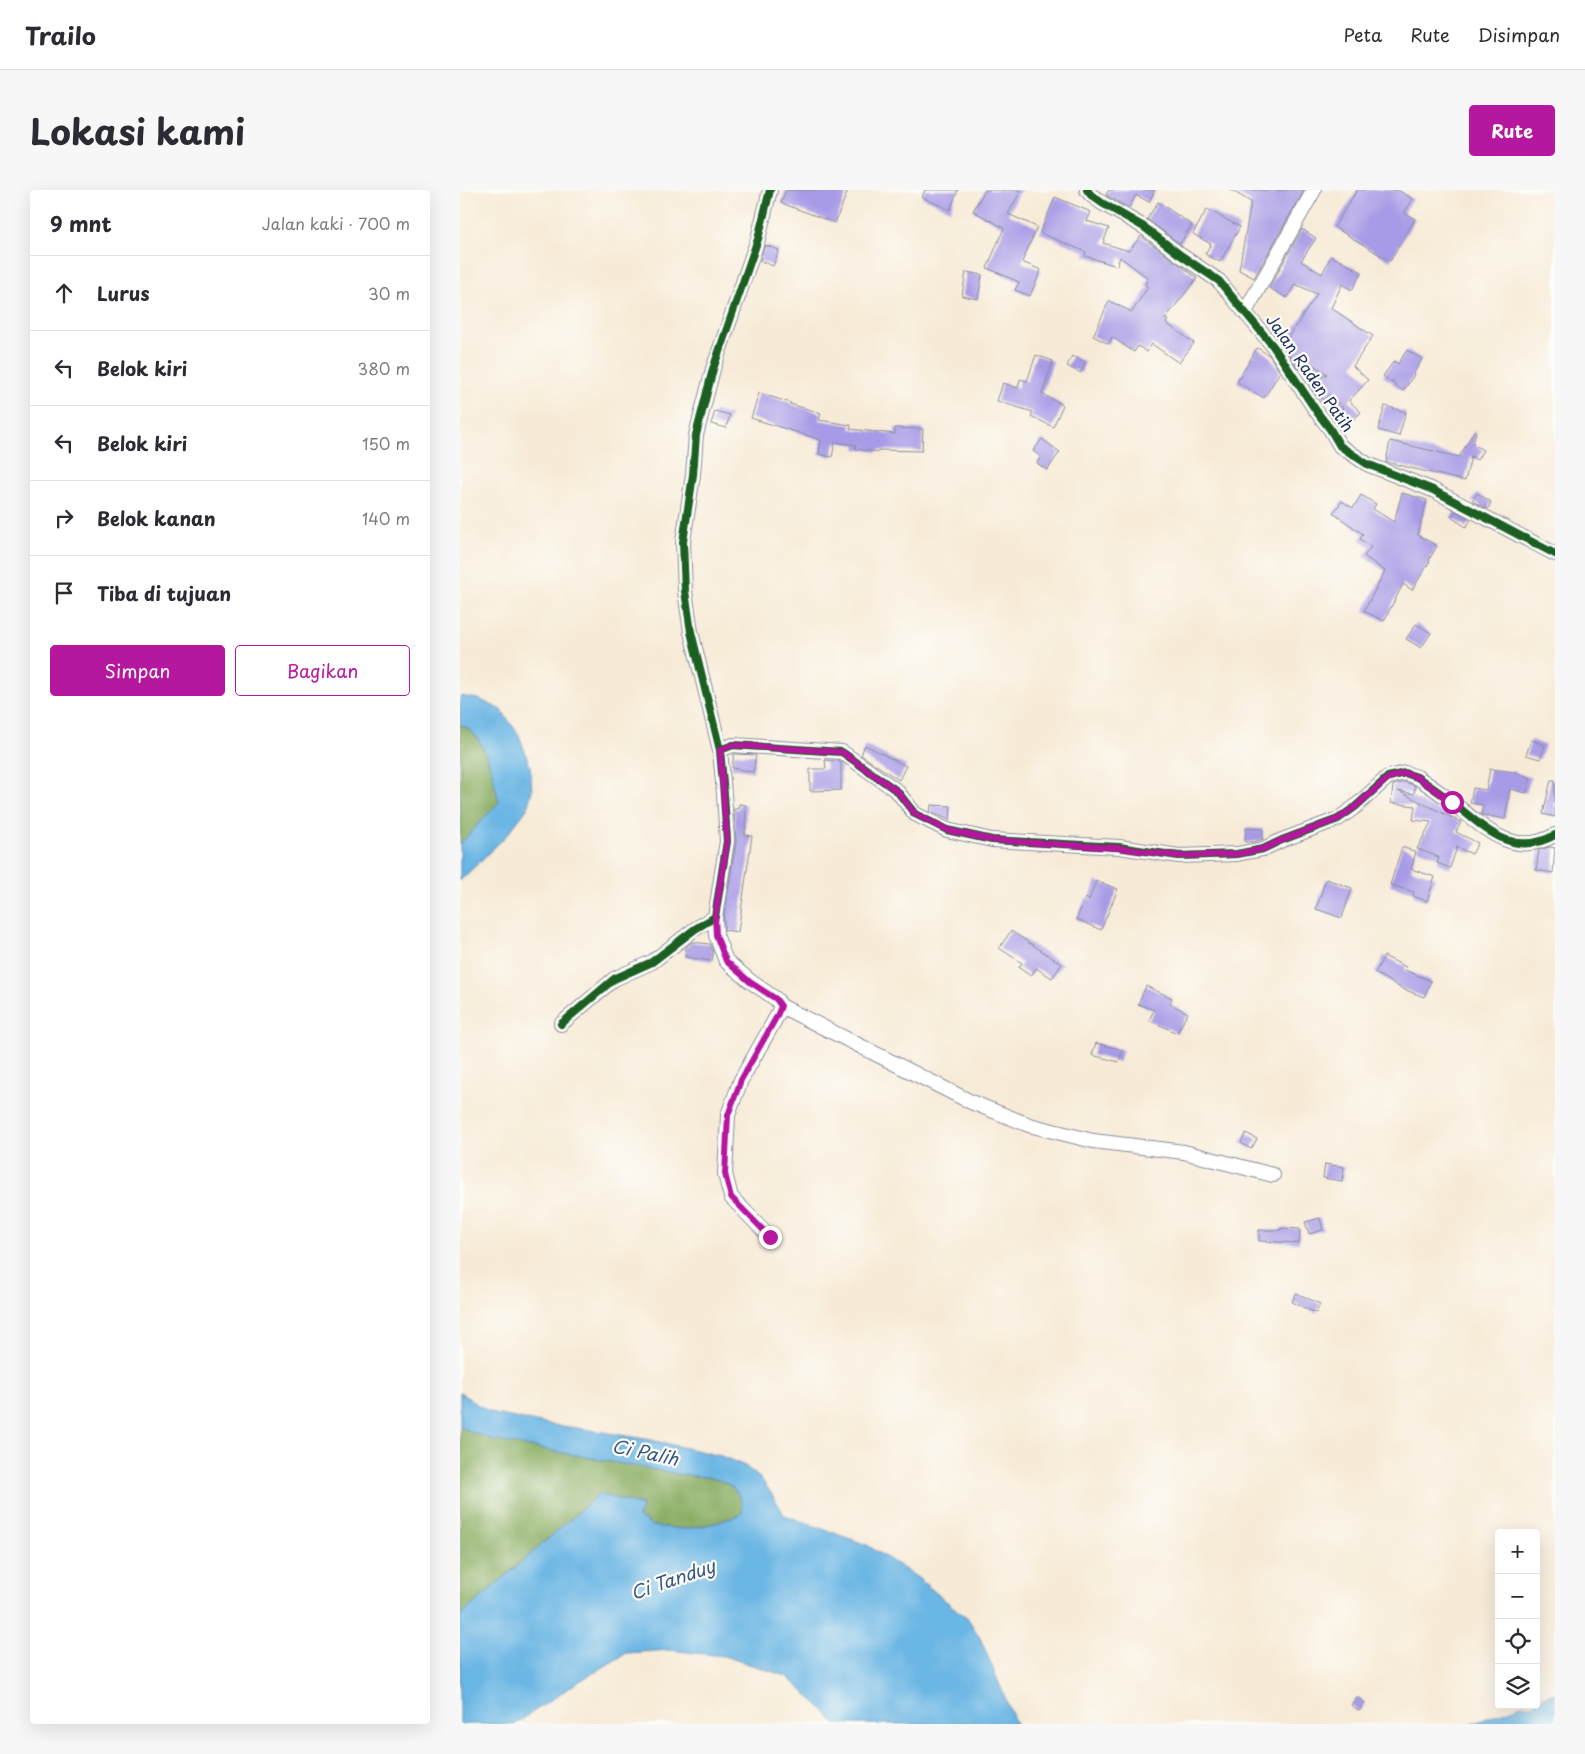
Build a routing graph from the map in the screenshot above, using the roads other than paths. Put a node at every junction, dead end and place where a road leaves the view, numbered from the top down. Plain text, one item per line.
1 (770, 190) edge
2 (1087, 190) edge
3 (1314, 190) edge
4 (1245, 312) junction
5 (1555, 554) edge
6 (720, 750) junction
7 (1555, 835) edge
8 (715, 917) junction
9 (781, 1006) junction
10 (561, 1024) dead end
11 (1273, 1175) dead end
12 (770, 1237) dead end

1 - 6 street
2 - 4 street, Jalan Raden Patih
3 - 4 street
4 - 5 street, Jalan Raden Patih
6 - 7 street
6 - 8 street
8 - 9 street
8 - 10 street
9 - 11 street
9 - 12 street

